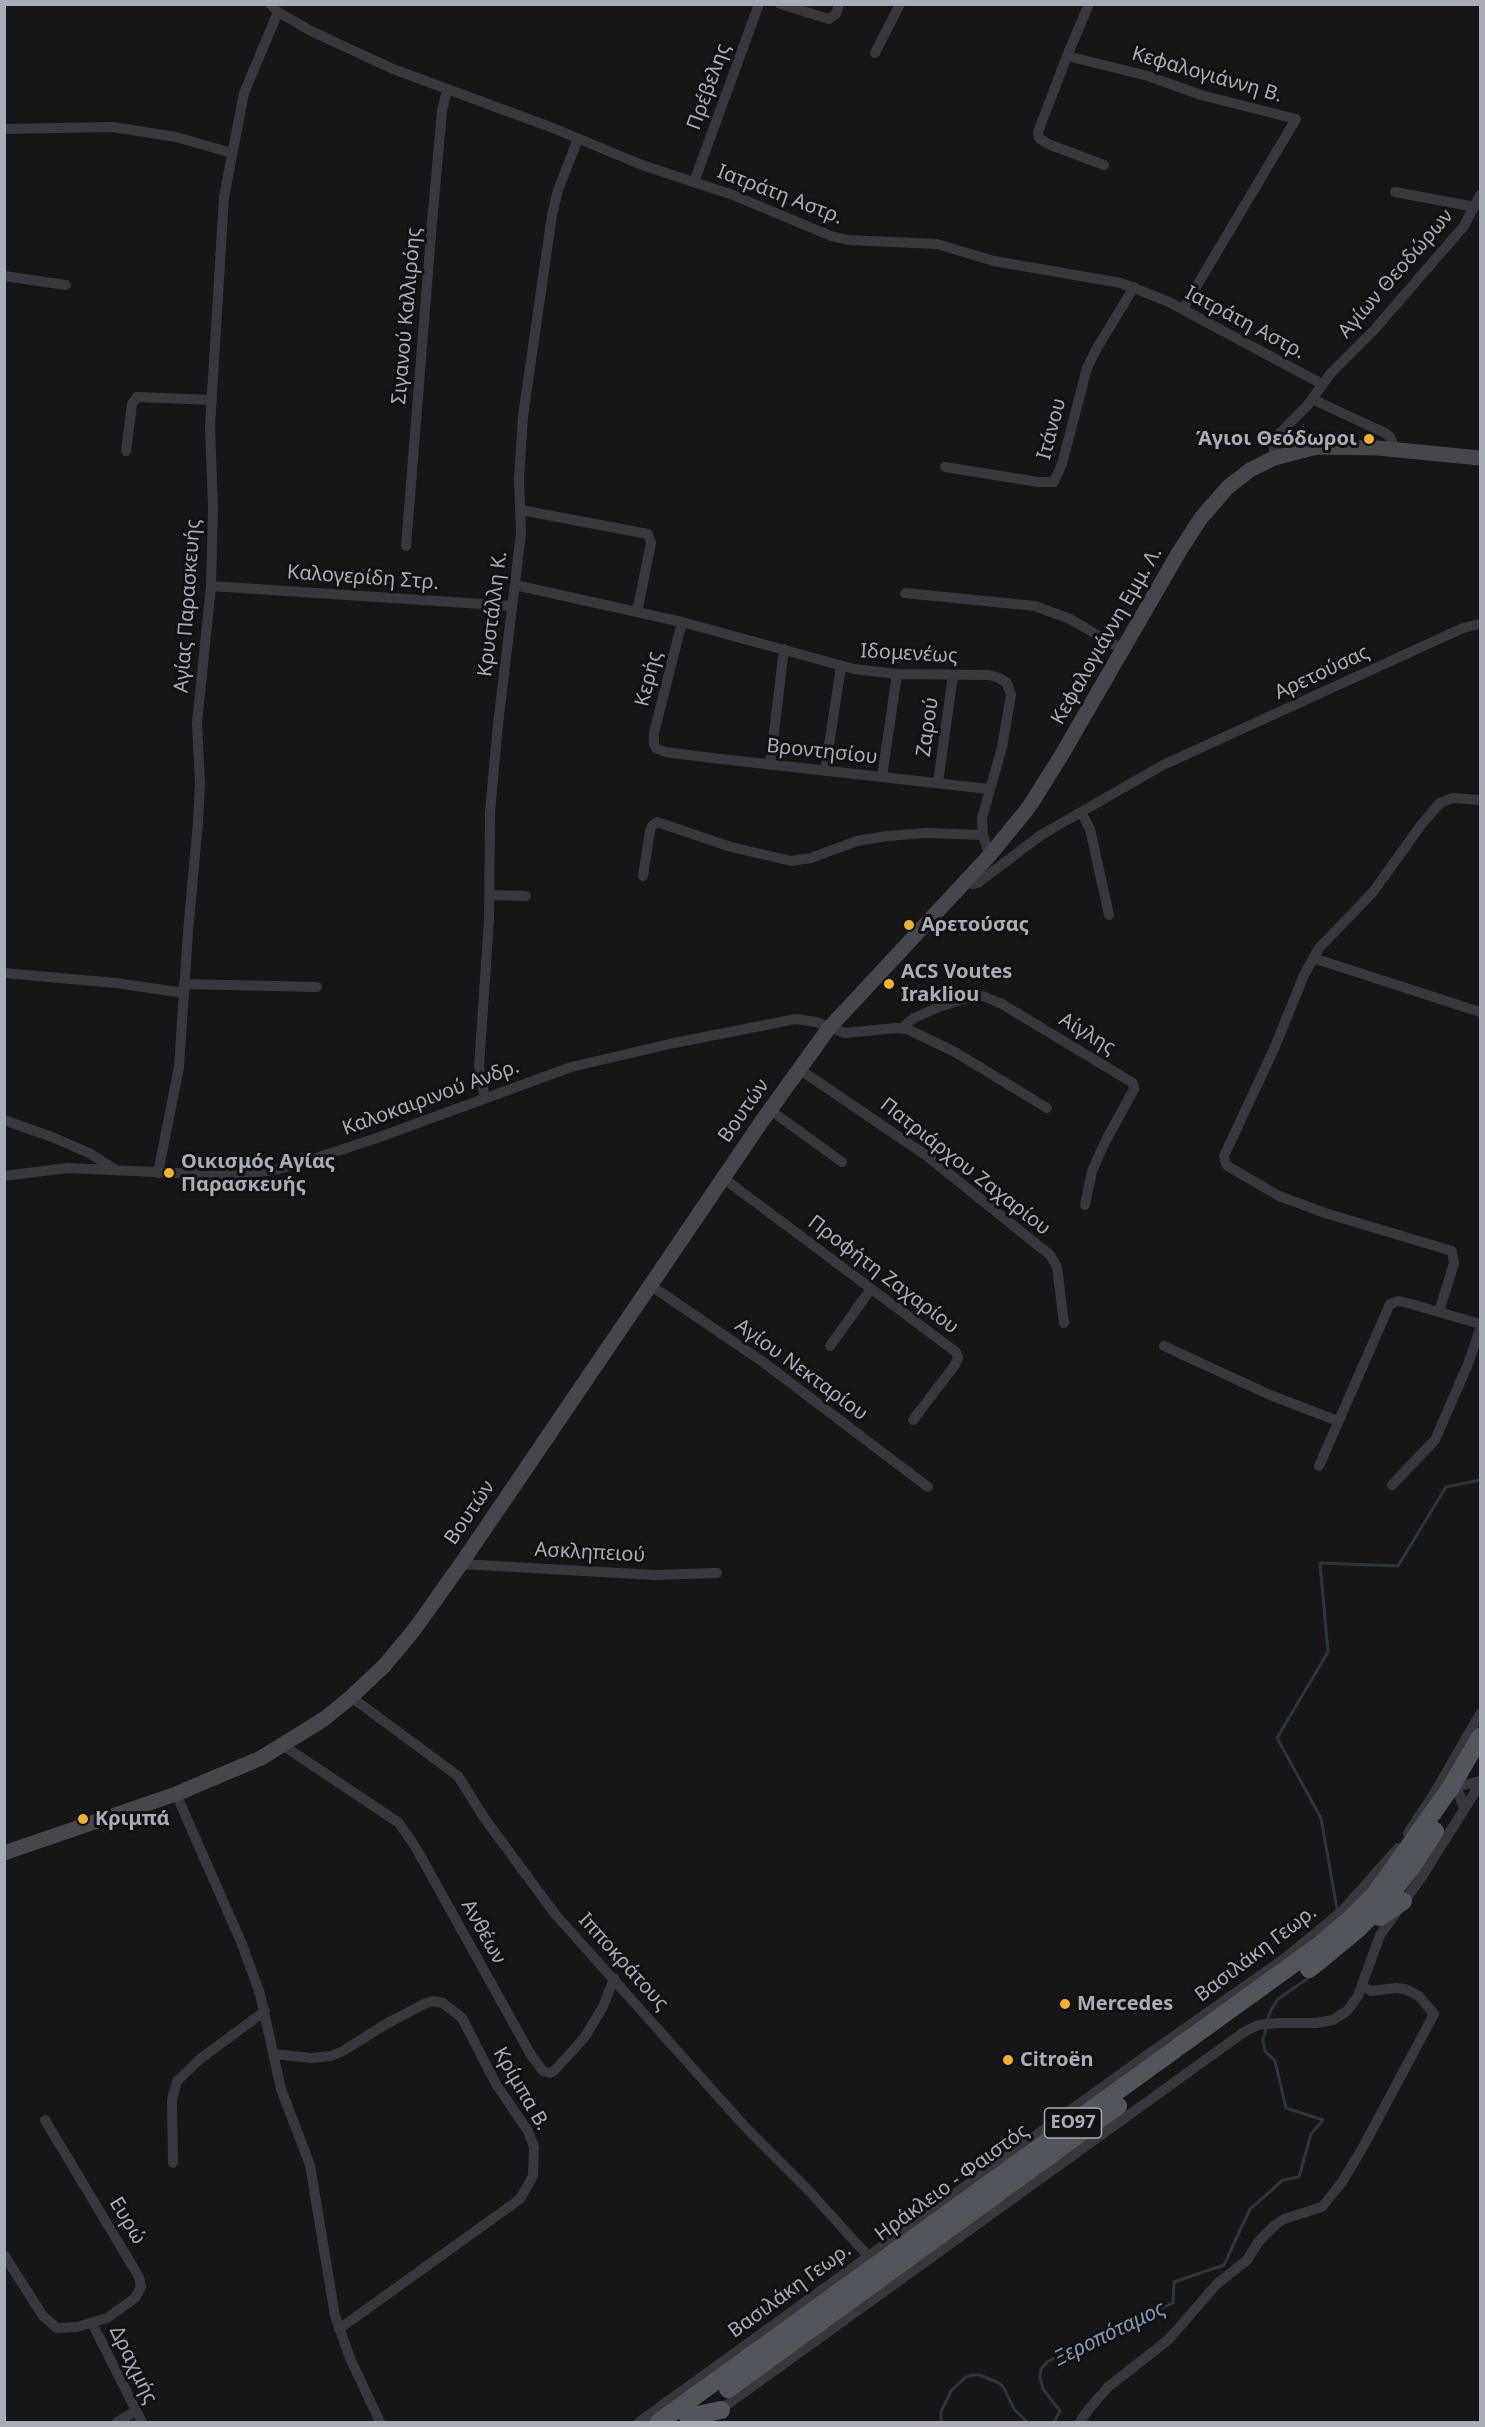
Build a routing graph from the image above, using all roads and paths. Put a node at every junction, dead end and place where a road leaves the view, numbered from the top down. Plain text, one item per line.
1 (759, 4) edge
2 (780, 4) edge
3 (839, 4) edge
4 (900, 4) edge
5 (1089, 4) edge
6 (274, 8) edge
7 (875, 53) dead end
8 (1067, 56) junction
9 (447, 90) junction
10 (4, 129) edge
11 (578, 139) junction
12 (232, 153) junction
13 (1104, 165) dead end
14 (694, 182) junction
15 (1395, 192) dead end
16 (1480, 195) edge
17 (1475, 207) junction
18 (4, 276) edge
19 (66, 285) dead end
20 (1134, 287) junction
21 (1183, 309) junction
22 (1322, 384) junction
23 (1312, 399) junction
24 (212, 400) junction
25 (1396, 450) junction
26 (126, 451) dead end
27 (1274, 458) junction
28 (1480, 458) edge
29 (945, 467) dead end
30 (521, 510) junction
31 (406, 546) dead end
32 (514, 585) junction
33 (211, 586) junction
34 (905, 593) dead end
35 (512, 606) junction
36 (637, 612) junction
37 (682, 622) junction
38 (1480, 624) edge
39 (784, 650) junction
40 (1123, 650) junction
41 (841, 667) junction
42 (897, 674) junction
43 (953, 675) junction
44 (654, 745) joint
45 (770, 765) junction
46 (825, 771) junction
47 (882, 777) junction
48 (938, 783) junction
49 (989, 789) junction
50 (1480, 800) edge
51 (1081, 812) junction
52 (983, 835) junction
53 (989, 856) junction
54 (643, 876) dead end
55 (966, 880) junction
56 (490, 895) junction
57 (526, 896) dead end
58 (1109, 915) dead end
59 (1312, 958) junction
60 (4, 973) edge
61 (317, 987) dead end
62 (184, 988) junction
63 (1480, 1012) edge
64 (829, 1028) junction
65 (902, 1028) junction
66 (799, 1069) junction
67 (485, 1098) junction
68 (1047, 1108) dead end
69 (770, 1110) junction
70 (4, 1120) edge
71 (842, 1162) dead end
72 (119, 1172) junction
73 (158, 1173) junction
74 (4, 1176) edge
75 (723, 1178) junction
76 (1085, 1205) dead end
77 (650, 1285) junction
78 (871, 1289) junction
79 (1439, 1312) junction
80 (1064, 1323) dead end
81 (1480, 1327) edge
82 (830, 1346) dead end
83 (1164, 1346) dead end
84 (913, 1420) dead end
85 (1338, 1421) junction
86 (1319, 1466) dead end
87 (1392, 1485) dead end
88 (928, 1487) dead end
89 (461, 1564) junction
90 (717, 1573) dead end
91 (351, 1697) junction
92 (1480, 1714) edge
93 (1480, 1737) edge
94 (284, 1746) junction
95 (1456, 1756) junction
96 (1480, 1758) edge
97 (1458, 1790) edge
98 (176, 1794) junction
99 (4, 1853) edge
100 (1403, 1901) junction
101 (1330, 1953) junction
102 (614, 1978) junction
103 (1362, 1986) junction
104 (265, 2011) junction
105 (1172, 2051) junction
106 (274, 2054) junction
107 (1140, 2060) junction
108 (45, 2120) dead end
109 (173, 2163) dead end
110 (4, 2255) edge
111 (868, 2257) junction
112 (854, 2298) junction
113 (92, 2323) junction
114 (838, 2327) junction
115 (339, 2330) junction
116 (721, 2410) joint
117 (136, 2411) junction
118 (691, 2421) edge
119 (117, 2422) edge
120 (142, 2422) edge
121 (380, 2422) edge
122 (639, 2422) edge
123 (659, 2422) edge
124 (1080, 2422) edge

1 - 14 street, Πρέβελης
2 - 3 street
4 - 7 street
5 - 8 street
6 - 9 street, Ιατράτη Αστρ.
6 - 12 street, Αγίας Παρασκευής
8 - 13 street
8 - 21 street, Κεφαλογιάννη Β.
9 - 11 street, Ιατράτη Αστρ.
9 - 31 street, Σιγανού Καλλιρόης
10 - 12 street
11 - 14 street, Ιατράτη Αστρ.
11 - 30 street, Κρυστάλλη Κ.
12 - 24 street, Αγίας Παρασκευής
14 - 20 street, Ιατράτη Αστρ.
15 - 17 street
16 - 17 street, Αγίων Θεοδώρων
17 - 22 street, Αγίων Θεοδώρων
18 - 19 street
20 - 21 street, Ιατράτη Αστρ.
20 - 29 street, Ιτάνου
21 - 22 street, Ιατράτη Αστρ.
22 - 23 street, Αγίων Θεοδώρων
23 - 25 street
23 - 27 street, Αγίων Θεοδώρων
24 - 26 street
24 - 33 street, Αγίας Παρασκευής
25 - 27 main road, Κεφαλογιάννη Εμμ. Λ.
25 - 28 main road, Κεφαλογιάννη Εμμ. Λ.
27 - 40 main road, Κεφαλογιάννη Εμμ. Λ.
30 - 32 street, Κρυστάλλη Κ.
30 - 36 street
32 - 35 street, Κρυστάλλη Κ.
32 - 36 street, Ιδομενέως
33 - 35 street, Καλογερίδη Στρ.
33 - 62 street, Αγίας Παρασκευής
34 - 40 street
35 - 56 street, Κρυστάλλη Κ.
36 - 37 street, Ιδομενέως
37 - 39 street, Ιδομενέως
37 - 44 street, Κερής
38 - 51 street, Αρετούσας
39 - 41 street, Ιδομενέως
39 - 45 street
40 - 53 main road, Κεφαλογιάννη Εμμ. Λ.
41 - 42 street, Ιδομενέως
41 - 46 street
42 - 43 street, Ιδομενέως
42 - 47 street
43 - 48 street, Ζαρού
43 - 49 street, Ιδομενέως
44 - 45 street, Βροντησίου
45 - 46 street, Βροντησίου
46 - 47 street, Βροντησίου
47 - 48 street, Βροντησίου
48 - 49 street, Βροντησίου
49 - 52 street, Ιδομενέως
50 - 59 street
51 - 55 street, Αρετούσας
51 - 58 street
52 - 53 street, Ιδομενέως
52 - 54 street
53 - 55 main road, Κεφαλογιάννη Εμμ. Λ.
55 - 64 main road, Κεφαλογιάννη Εμμ. Λ.
56 - 57 street
56 - 67 street, Κρυστάλλη Κ.
59 - 63 street
59 - 79 street
60 - 62 street
61 - 62 street
62 - 73 street, Αγίας Παρασκευής
64 - 65 street, Καλοκαιρινού Ανδρ.
64 - 66 main road, Βουτών
64 - 67 street, Καλοκαιρινού Ανδρ.
65 - 68 street
65 - 76 street, Αίγλης
66 - 69 main road, Βουτών
66 - 80 street, Πατριάρχου Ζαχαρίου
67 - 73 street, Καλοκαιρινού Ανδρ.
69 - 71 street
69 - 75 main road, Βουτών
70 - 72 street
72 - 73 street, Καλοκαιρινού Ανδρ.
72 - 74 street, Καλοκαιρινού Ανδρ.
75 - 77 main road, Βουτών
75 - 78 street, Προφήτη Ζαχαρίου
77 - 88 street, Αγίου Νεκταρίου
77 - 89 main road, Βουτών
78 - 82 street
78 - 84 street, Προφήτη Ζαχαρίου
79 - 81 street
79 - 85 street
81 - 87 street
83 - 85 street
85 - 86 street
89 - 90 street, Ασκληπειού
89 - 91 main road, Βουτών
91 - 94 main road, Βουτών
91 - 102 street, Ιπποκράτους
92 - 95 street
93 - 97 main road, Ηράκλειο - Φαιστός / ΕΟ97
94 - 98 main road, Βουτών
94 - 102 street, Ανθέων
95 - 97 street
95 - 97 street
96 - 97 main road, Ηράκλειο - Φαιστός / ΕΟ97
97 - 100 street
97 - 101 main road, Ηράκλειο - Φαιστός / ΕΟ97
97 - 105 main road, Ηράκλειο - Φαιστός / ΕΟ97
97 - 107 street, Βασιλάκη Γεωρ.
98 - 99 main road, Βουτών
98 - 104 street
100 - 101 main road
100 - 103 street
101 - 112 main road, Ηράκλειο - Φαιστός / ΕΟ97
102 - 111 street, Ιπποκράτους
103 - 114 street
103 - 124 street
104 - 106 street
104 - 109 street
105 - 107 main road
105 - 123 main road, Ηράκλειο - Φαιστός / ΕΟ97
106 - 115 street
106 - 115 street, Κρίμπα Β.
107 - 111 street, Βασιλάκη Γεωρ.
108 - 113 street, Ευρώ
110 - 113 street
111 - 122 street, Βασιλάκη Γεωρ.
112 - 114 main road
112 - 118 main road, Ηράκλειο - Φαιστός / ΕΟ97
113 - 117 street, Δραχμής
114 - 116 street
115 - 121 street
116 - 118 main road
117 - 119 street
117 - 120 street, Δραχμής

